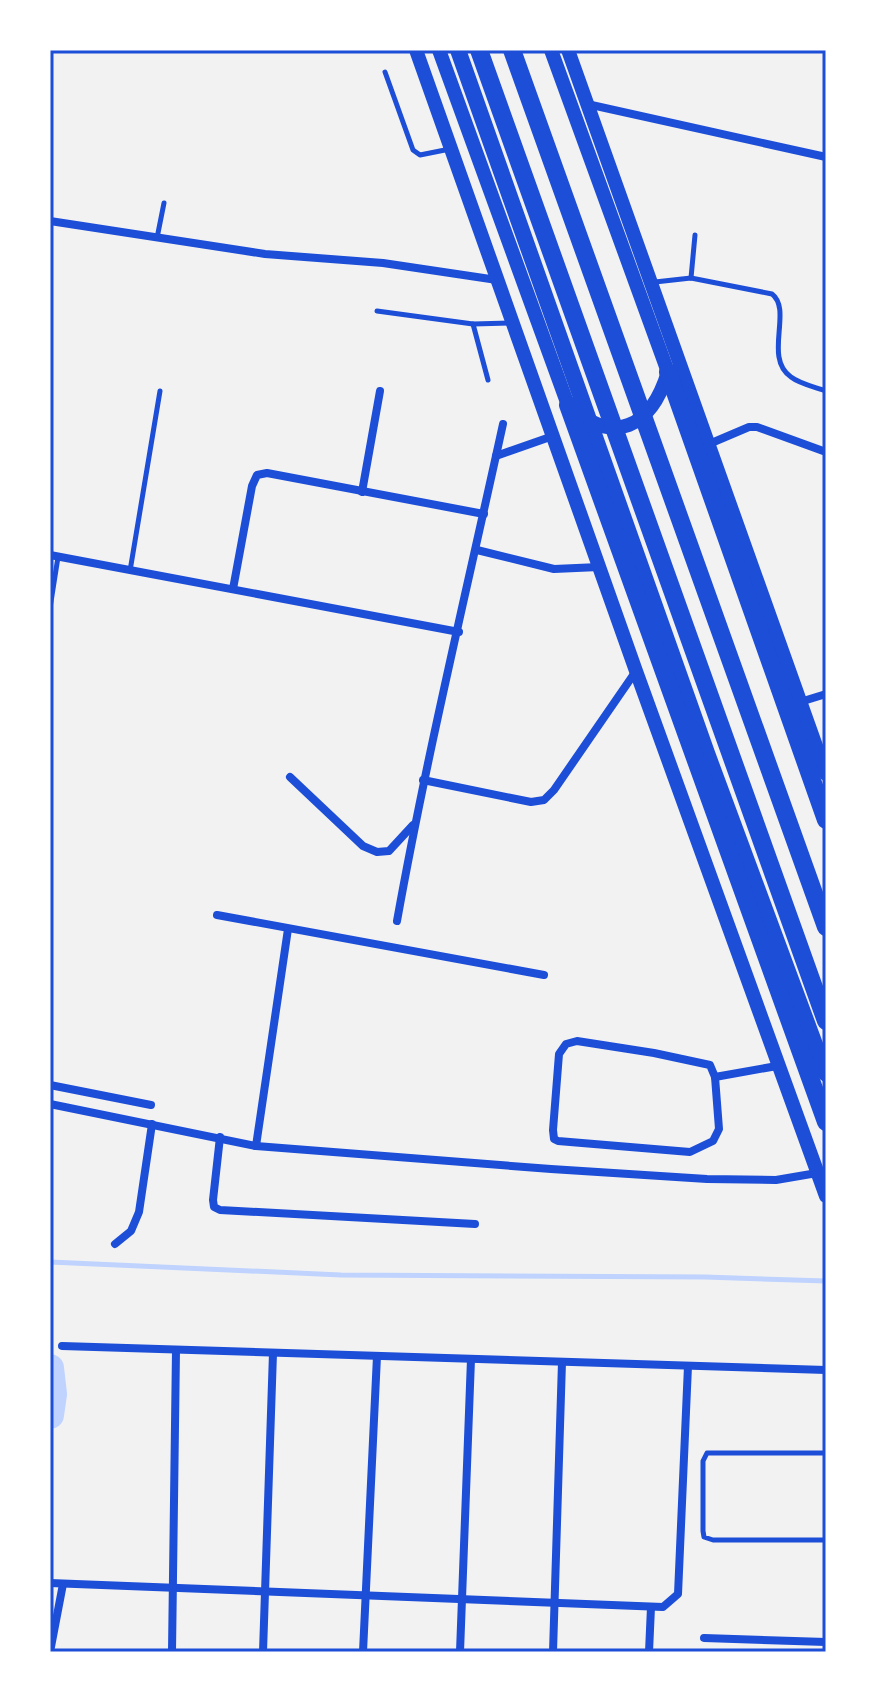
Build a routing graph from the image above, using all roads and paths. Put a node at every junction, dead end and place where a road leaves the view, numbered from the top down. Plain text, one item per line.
1 (416, 50) edge
2 (439, 50) edge
3 (458, 50) edge
4 (479, 50) edge
5 (512, 50) edge
6 (521, 50) edge
7 (551, 50) edge
8 (568, 50) edge
9 (385, 72) dead end
10 (587, 104) junction
11 (450, 149) junction
12 (826, 157) edge
13 (164, 203) dead end
14 (50, 221) edge
15 (695, 235) dead end
16 (157, 239) junction
17 (691, 278) junction
18 (498, 280) junction
19 (651, 282) junction
20 (377, 311) dead end
21 (513, 323) junction
22 (473, 324) junction
23 (668, 372) junction
24 (488, 380) dead end
25 (160, 391) dead end
26 (380, 391) dead end
27 (826, 391) edge
28 (568, 405) junction
29 (503, 424) dead end
30 (553, 436) junction
31 (709, 444) junction
32 (826, 452) edge
33 (496, 456) junction
34 (362, 492) junction
35 (484, 514) junction
36 (477, 550) junction
37 (54, 556) edge
38 (599, 567) junction
39 (130, 571) junction
40 (233, 589) junction
41 (50, 608) edge
42 (459, 632) junction
43 (636, 671) junction
44 (826, 694) edge
45 (799, 702) junction
46 (826, 774) edge
47 (290, 777) dead end
48 (423, 780) junction
49 (826, 820) edge
50 (415, 823) junction
51 (826, 902) edge
52 (217, 915) dead end
53 (397, 921) dead end
54 (826, 927) edge
55 (288, 929) junction
56 (544, 975) dead end
57 (826, 1021) edge
58 (777, 1066) junction
59 (826, 1074) edge
60 (715, 1077) junction
61 (50, 1085) edge
62 (75, 1090) junction
63 (50, 1104) edge
64 (151, 1105) dead end
65 (70, 1109) junction
66 (826, 1122) edge
67 (152, 1124) junction
68 (220, 1137) junction
69 (256, 1146) junction
70 (817, 1173) junction
71 (826, 1196) edge
72 (475, 1224) dead end
73 (115, 1244) dead end
74 (62, 1346) dead end
75 (176, 1350) junction
76 (273, 1353) junction
77 (377, 1356) junction
78 (471, 1359) junction
79 (562, 1362) junction
80 (688, 1366) junction
81 (826, 1370) edge
82 (826, 1453) edge
83 (826, 1540) edge
84 (50, 1583) edge
85 (63, 1584) junction
86 (173, 1589) junction
87 (265, 1591) junction
88 (365, 1594) junction
89 (462, 1598) junction
90 (554, 1602) junction
91 (651, 1607) junction
92 (704, 1638) dead end
93 (826, 1642) edge
94 (50, 1652) edge
95 (172, 1652) edge
96 (263, 1652) edge
97 (363, 1652) edge
98 (460, 1652) edge
99 (553, 1652) edge
100 (649, 1652) edge

1 - 11 main road
2 - 28 main road
3 - 59 highway
4 - 57 highway
5 - 54 highway
6 - 51 highway
7 - 23 main road
8 - 10 main road
9 - 11 lane
10 - 12 street
10 - 19 main road
11 - 18 main road
13 - 16 lane
14 - 16 street
15 - 17 lane
16 - 18 street
17 - 19 lane
17 - 27 lane
18 - 21 main road
19 - 31 main road
20 - 22 lane
21 - 22 lane
21 - 30 main road
22 - 24 lane
23 - 28 main road
23 - 49 highway
25 - 39 lane
26 - 34 street
28 - 66 highway
29 - 33 street
30 - 33 street
30 - 38 main road
31 - 32 street
31 - 45 main road
33 - 35 street
34 - 35 street
34 - 40 street
35 - 36 street
36 - 38 street
36 - 42 street
37 - 39 street
37 - 41 lane
38 - 43 main road
39 - 40 street
40 - 42 street
42 - 48 street
43 - 48 street
43 - 58 main road
44 - 45 street
45 - 46 main road
47 - 50 street
48 - 50 street
50 - 53 street
52 - 55 street
55 - 56 street
55 - 69 street
58 - 60 street
58 - 70 main road
60 - 60 street
61 - 62 street
62 - 64 street
62 - 65 street
63 - 65 street
65 - 67 street
67 - 68 street
67 - 73 street
68 - 69 street
68 - 72 street
69 - 70 street
70 - 71 main road
74 - 75 street
75 - 76 street
75 - 86 street
76 - 77 street
76 - 87 street
77 - 78 street
77 - 88 street
78 - 79 street
78 - 89 street
79 - 80 street
79 - 90 street
80 - 81 street
80 - 91 street
82 - 83 lane
84 - 85 street
85 - 86 street
85 - 94 street
86 - 87 street
86 - 95 street
87 - 88 street
87 - 96 street
88 - 89 street
88 - 97 street
89 - 90 street
89 - 98 street
90 - 91 street
90 - 99 street
91 - 100 street
92 - 93 street

